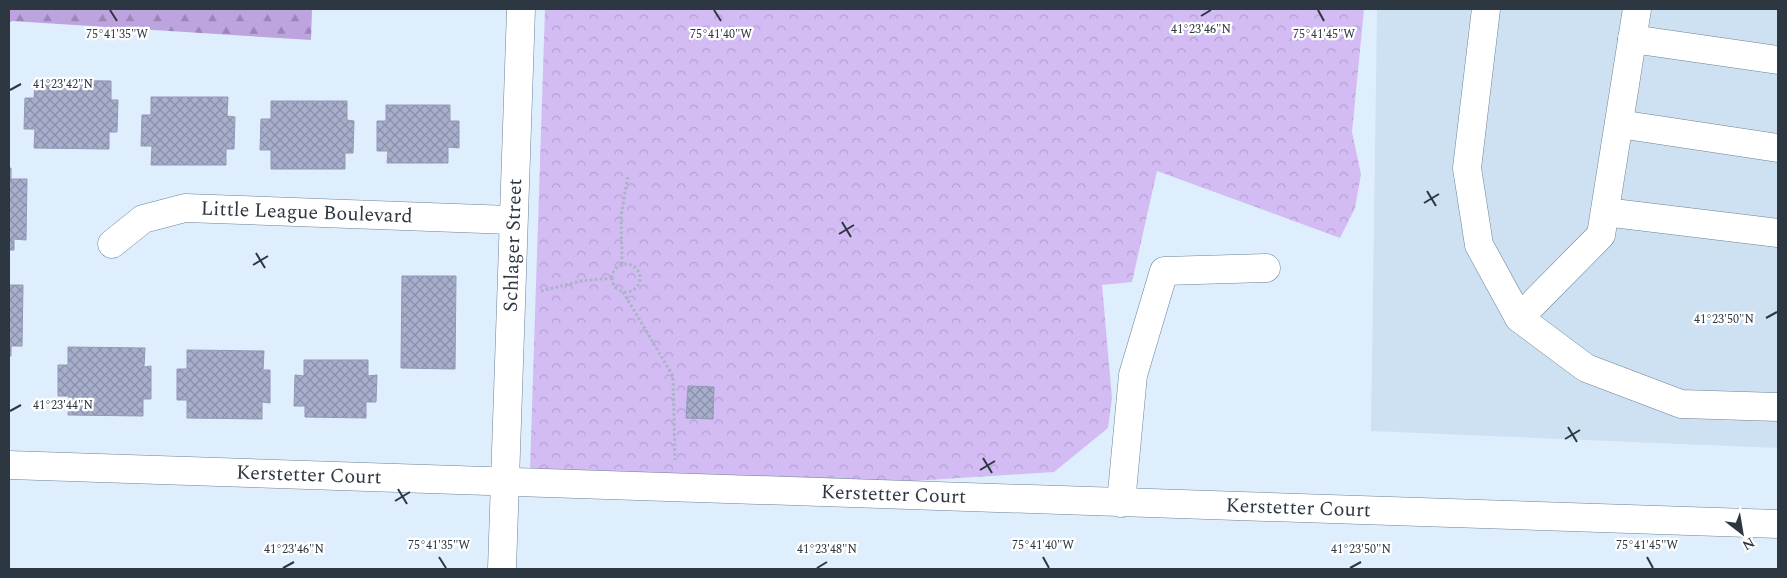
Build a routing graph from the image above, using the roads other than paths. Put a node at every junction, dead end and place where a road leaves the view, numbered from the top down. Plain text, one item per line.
1 (521, 9) edge
2 (1486, 9) edge
3 (1637, 9) edge
4 (1632, 39) junction
5 (1778, 60) edge
6 (1619, 124) junction
7 (1778, 148) edge
8 (1605, 212) junction
9 (512, 220) junction
10 (1778, 233) edge
11 (112, 244) dead end
12 (1266, 268) dead end
13 (1518, 318) junction
14 (1778, 407) edge
15 (9, 465) edge
16 (505, 483) junction
17 (1120, 503) junction
18 (1778, 524) edge
19 (502, 569) edge

1 - 9 street, Schlager Street
2 - 13 street
3 - 4 street
4 - 5 street
4 - 6 street
6 - 7 street
6 - 8 street
8 - 10 street
8 - 13 street
9 - 11 street, Little League Boulevard
9 - 16 street, Schlager Street
12 - 17 street
13 - 14 street
15 - 16 street, Kerstetter Court
16 - 17 street, Kerstetter Court
16 - 19 street, Schlager Street
17 - 18 street, Kerstetter Court

